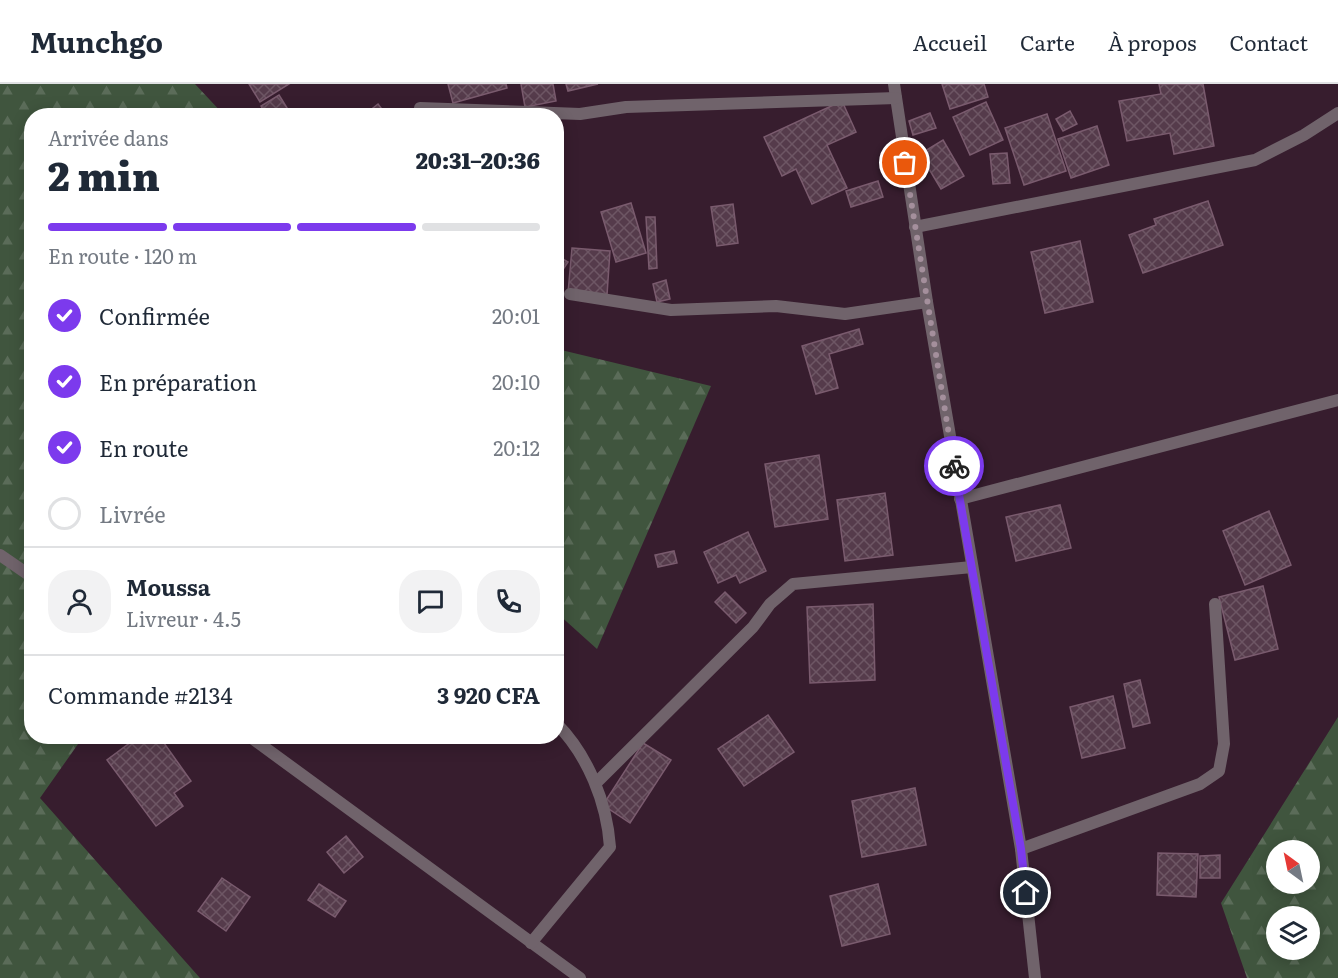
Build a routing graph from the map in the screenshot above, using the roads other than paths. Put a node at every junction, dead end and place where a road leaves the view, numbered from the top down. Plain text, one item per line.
1 (894, 84) edge
2 (896, 98) junction
3 (564, 113) edge
4 (1338, 113) edge
5 (915, 227) junction
6 (570, 294) dead end
7 (927, 302) junction
8 (1338, 400) edge
9 (960, 499) junction
10 (0, 555) edge
11 (972, 567) junction
12 (24, 572) edge
13 (1215, 604) dead end
14 (564, 731) edge
15 (260, 744) edge
16 (596, 783) junction
17 (1021, 849) junction
18 (531, 943) junction
19 (580, 978) edge
20 (1035, 978) edge

1 - 2 street
2 - 3 street
2 - 5 street
4 - 5 street
5 - 7 street
6 - 7 street
7 - 9 street
8 - 9 street
9 - 11 street
10 - 12 street
11 - 16 street
11 - 17 street
13 - 17 street
14 - 16 street
15 - 18 street
16 - 18 street
17 - 20 street
18 - 19 street

